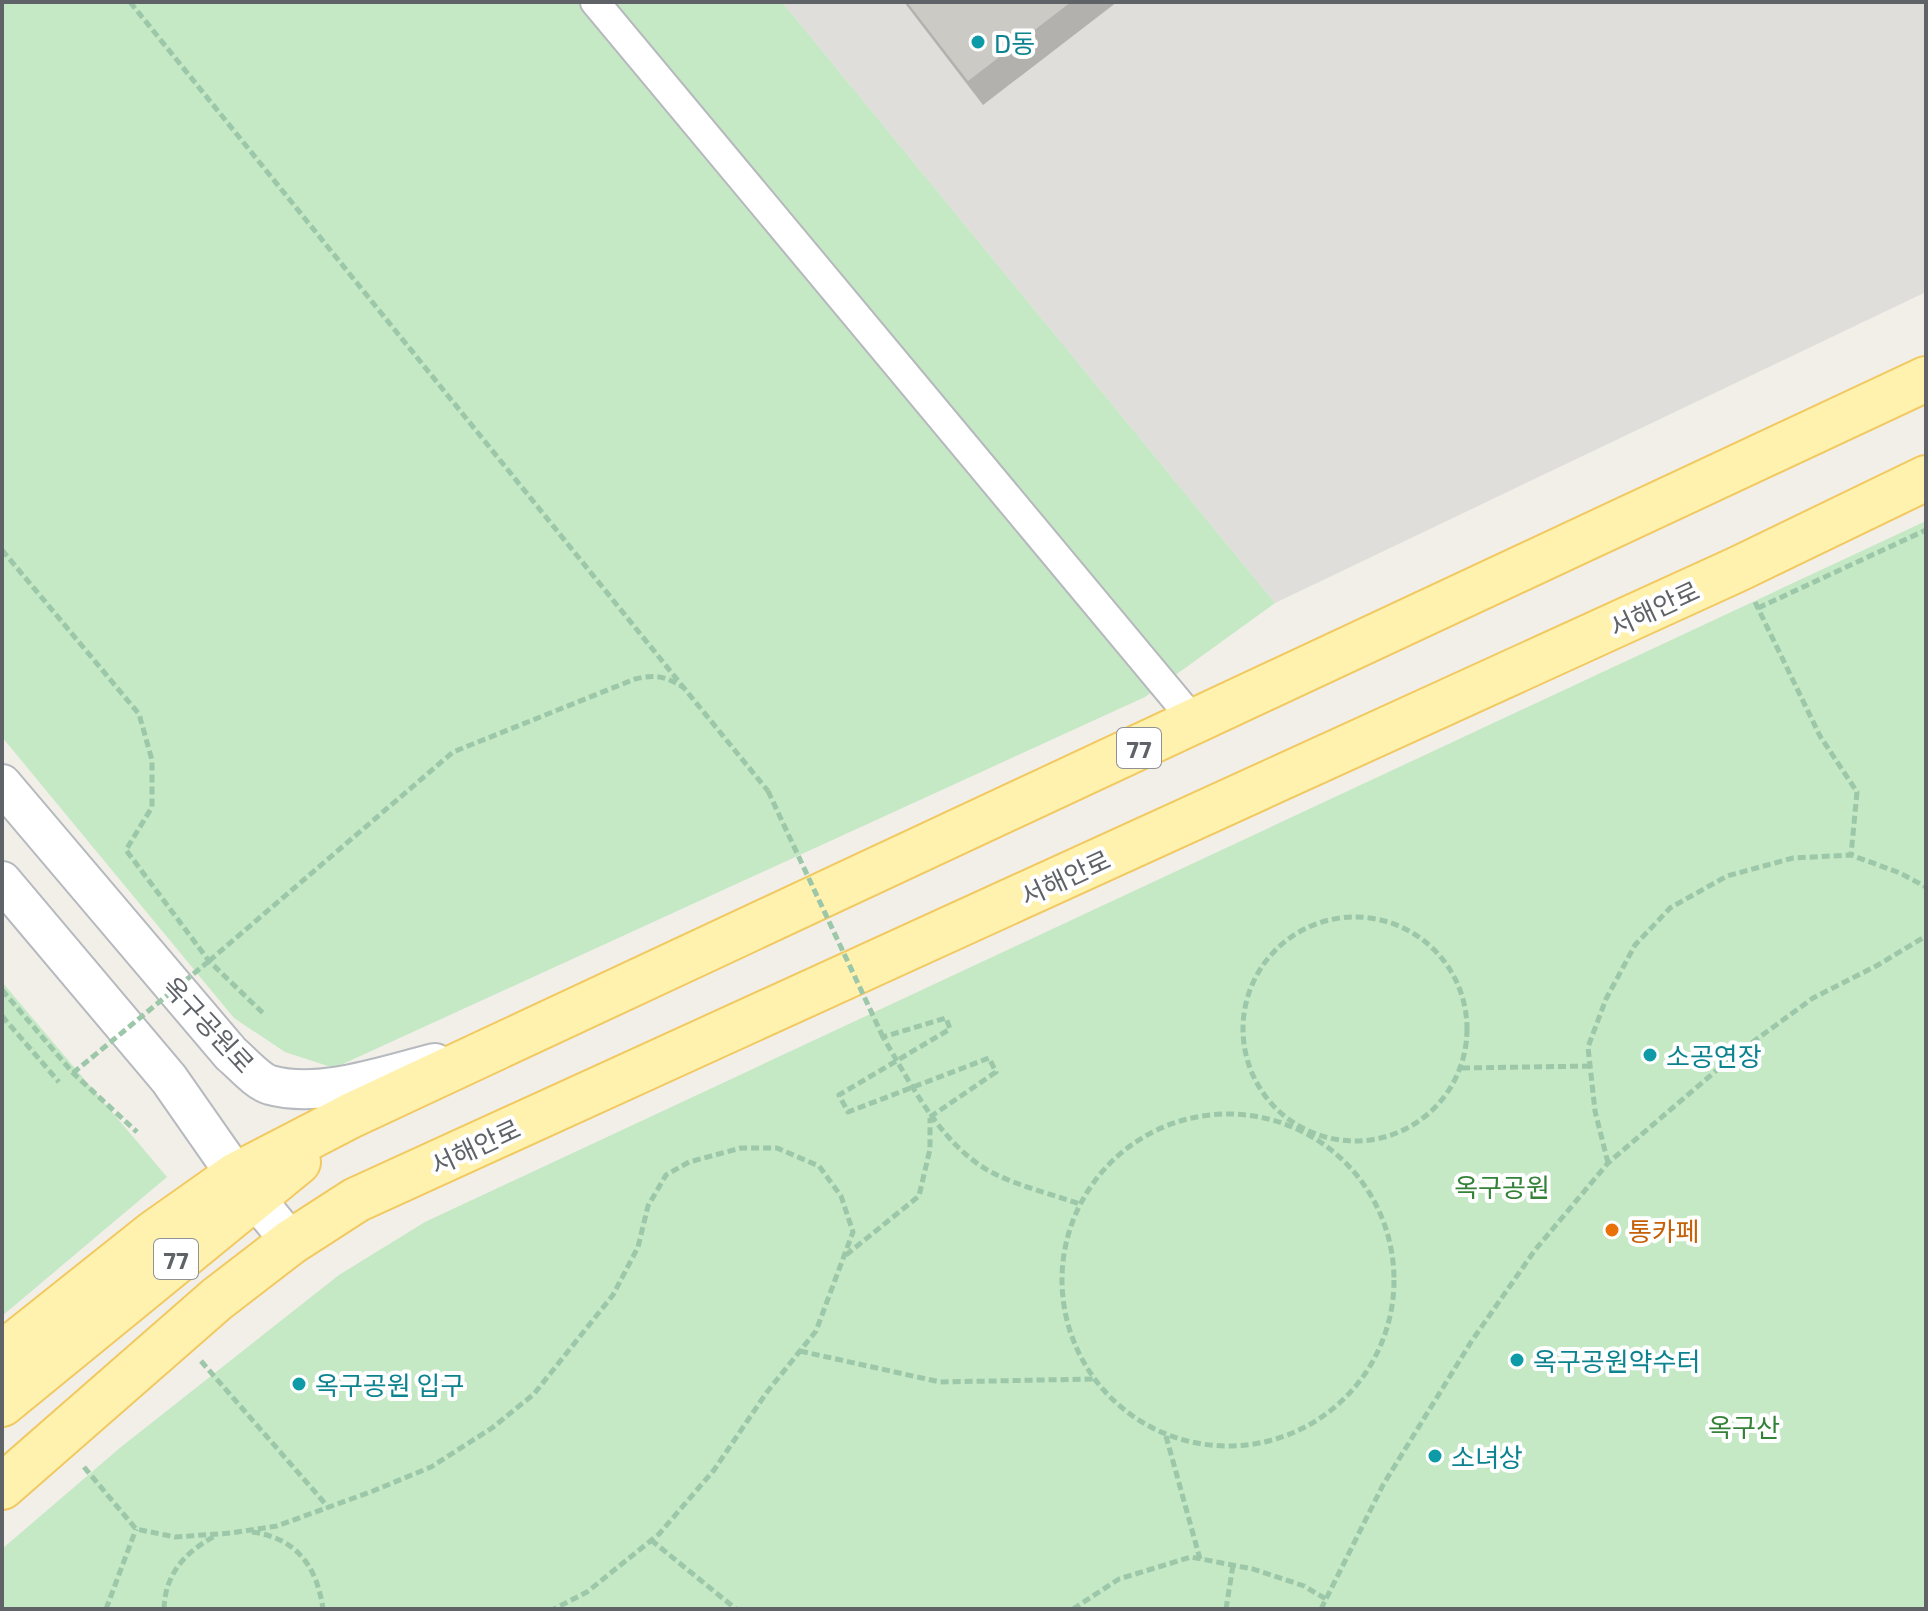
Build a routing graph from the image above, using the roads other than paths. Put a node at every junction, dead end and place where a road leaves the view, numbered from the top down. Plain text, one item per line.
1 (595, 2) edge
2 (1926, 379) edge
3 (1926, 478) edge
4 (1195, 722) junction
5 (2, 784) edge
6 (2, 881) edge
7 (496, 1048) junction
8 (246, 1187) junction
9 (291, 1242) junction
10 (217, 1299) junction
11 (2, 1354) edge
12 (2, 1404) edge
13 (2, 1452) edge
14 (2, 1487) edge

1 - 4 street
2 - 4 main road, 77
3 - 9 main road, 서해안로 / 77
4 - 7 main road, 77
5 - 7 street, 옥구공원로
6 - 8 street
7 - 8 main road, 77
8 - 9 street
8 - 11 main road
8 - 12 main road, 77
9 - 10 main road, 서해안로 / 77
10 - 13 main road, 서해안로 / 77
10 - 14 main road, 서해안로

